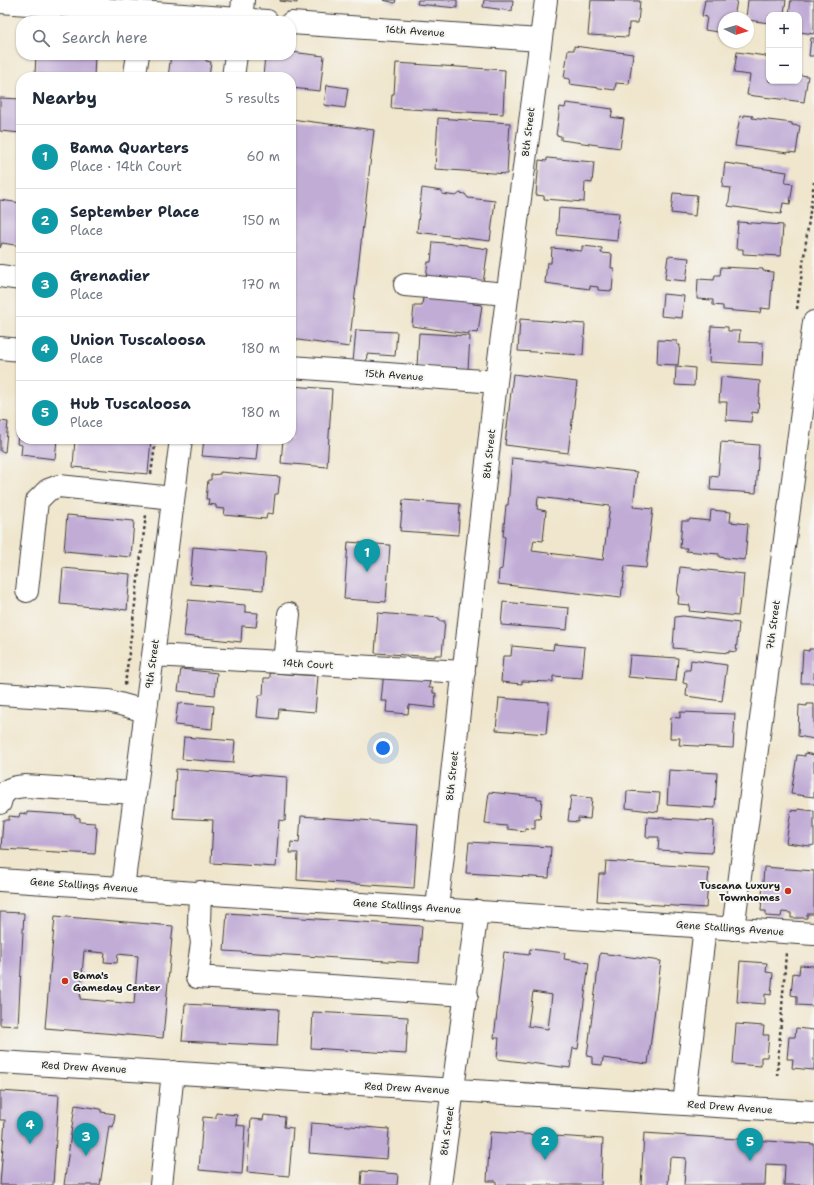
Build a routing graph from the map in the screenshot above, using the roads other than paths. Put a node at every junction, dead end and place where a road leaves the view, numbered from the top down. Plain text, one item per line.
1 (546, 0) edge
2 (0, 2) edge
3 (54, 3) edge
4 (242, 13) edge
5 (137, 16) edge
6 (168, 16) edge
7 (296, 23) edge
8 (540, 40) junction
9 (235, 60) edge
10 (234, 72) edge
11 (0, 276) edge
12 (16, 278) edge
13 (405, 285) dead end
14 (507, 294) junction
15 (814, 322) edge
16 (0, 348) edge
17 (16, 350) edge
18 (296, 367) edge
19 (496, 382) junction
20 (807, 421) edge
21 (180, 444) edge
22 (173, 498) junction
23 (27, 591) dead end
24 (289, 614) dead end
25 (153, 655) junction
26 (284, 662) junction
27 (464, 672) junction
28 (0, 694) edge
29 (145, 711) junction
30 (135, 793) junction
31 (0, 803) edge
32 (0, 880) edge
33 (123, 888) junction
34 (210, 893) junction
35 (437, 908) junction
36 (477, 911) junction
37 (705, 927) junction
38 (733, 929) junction
39 (814, 934) edge
40 (467, 995) junction
41 (0, 1062) edge
42 (173, 1072) junction
43 (453, 1091) junction
44 (684, 1104) junction
45 (814, 1112) edge
46 (161, 1185) edge
47 (440, 1185) edge

1 - 8 street, 8th Street
2 - 3 street
3 - 5 street
4 - 6 street
7 - 8 street, 16th Avenue
8 - 14 street, 8th Street
9 - 10 street
11 - 12 street
13 - 14 street
14 - 19 street, 8th Street
15 - 20 street, 7th Street
16 - 17 street
18 - 19 street, 15th Avenue
19 - 27 street, 8th Street
20 - 38 street, 7th Street
21 - 22 street, 9th Street
22 - 23 street
22 - 25 street, 9th Street
24 - 26 street
25 - 26 street, 14th Court
25 - 29 street, 9th Street
26 - 27 street, 14th Court
27 - 35 street, 8th Street
28 - 29 street
29 - 30 street, 9th Street
30 - 31 street
30 - 33 street, 9th Street
32 - 33 street, Gene Stallings Avenue
33 - 34 street, Gene Stallings Avenue
34 - 35 street, Gene Stallings Avenue
34 - 40 street
35 - 36 street, Gene Stallings Avenue
36 - 37 street, Gene Stallings Avenue
36 - 40 street, 8th Street
37 - 38 street, Gene Stallings Avenue
37 - 44 street
38 - 39 street, Gene Stallings Avenue
40 - 43 street, 8th Street
41 - 42 street, Red Drew Avenue
42 - 43 street, Red Drew Avenue
42 - 46 street
43 - 44 street, Red Drew Avenue
43 - 47 street, 8th Street
44 - 45 street, Red Drew Avenue

